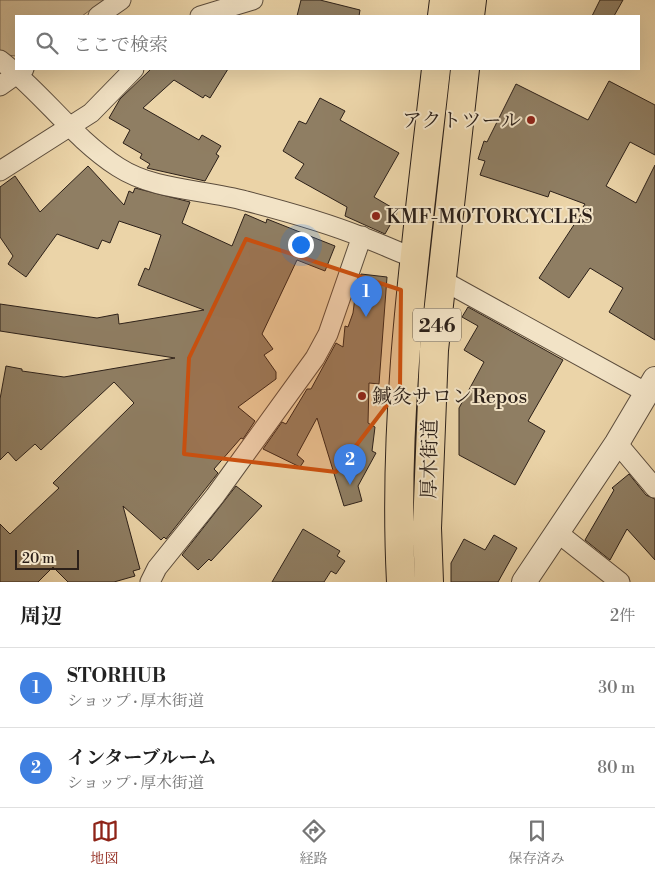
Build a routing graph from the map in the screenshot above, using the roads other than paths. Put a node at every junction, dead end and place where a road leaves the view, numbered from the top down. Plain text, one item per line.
1 (121, 0) edge
2 (253, 0) edge
3 (444, 0) edge
4 (472, 0) edge
5 (99, 15) edge
6 (203, 15) edge
7 (442, 15) edge
8 (470, 15) edge
9 (0, 60) edge
10 (15, 68) edge
11 (133, 70) edge
12 (436, 70) edge
13 (465, 70) edge
14 (21, 71) edge
15 (0, 86) edge
16 (70, 126) junction
17 (0, 171) edge
18 (362, 236) junction
19 (416, 258) junction
20 (442, 280) junction
21 (651, 386) edge
22 (617, 443) junction
23 (655, 488) edge
24 (558, 533) junction
25 (150, 582) edge
26 (402, 582) edge
27 (429, 582) edge
28 (524, 582) edge
29 (620, 582) edge

1 - 5 street
2 - 6 street
3 - 7 highway
4 - 8 highway
9 - 10 street
11 - 16 street
12 - 19 highway, 厚木街道 / 246
13 - 20 highway, 厚木街道 / 246
14 - 15 street
14 - 16 street
16 - 17 street
16 - 18 street
18 - 19 street
18 - 25 street
19 - 26 highway, 厚木街道 / 246
20 - 21 street
20 - 27 highway, 厚木街道 / 246
21 - 22 street
22 - 23 street
22 - 24 street
24 - 28 street
24 - 29 street

